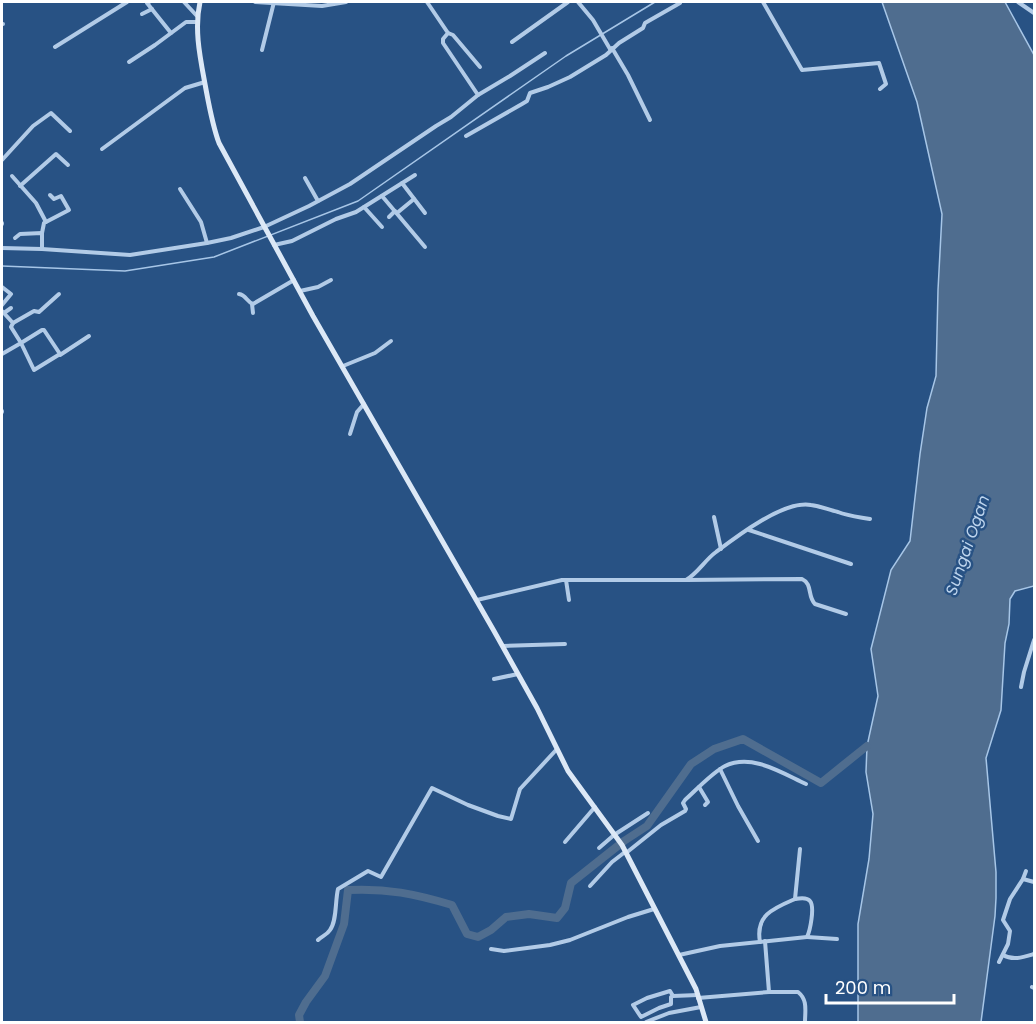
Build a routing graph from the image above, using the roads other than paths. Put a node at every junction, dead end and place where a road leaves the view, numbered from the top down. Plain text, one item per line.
1 (127, 2) edge
2 (149, 2) edge
3 (184, 2) edge
4 (200, 2) edge
5 (255, 2) edge
6 (346, 2) edge
7 (427, 2) edge
8 (568, 2) edge
9 (578, 2) edge
10 (681, 2) edge
11 (763, 2) edge
12 (1018, 2) edge
13 (274, 3) edge
14 (152, 9) junction
15 (1035, 13) edge
16 (142, 14) dead end
17 (197, 19) junction
18 (171, 33) junction
19 (448, 33) junction
20 (512, 42) dead end
21 (55, 47) dead end
22 (610, 48) junction
23 (262, 50) dead end
24 (545, 53) dead end
25 (129, 62) dead end
26 (480, 67) dead end
27 (205, 82) junction
28 (880, 89) dead end
29 (478, 94) junction
30 (651, 120) dead end
31 (70, 131) dead end
32 (466, 136) dead end
33 (102, 149) dead end
34 (2, 160) edge
35 (68, 165) dead end
36 (415, 175) dead end
37 (12, 176) dead end
38 (305, 178) dead end
39 (402, 183) junction
40 (20, 186) junction
41 (180, 189) dead end
42 (50, 195) dead end
43 (382, 196) junction
44 (414, 198) junction
45 (318, 201) junction
46 (363, 207) junction
47 (396, 212) junction
48 (425, 213) dead end
49 (389, 217) dead end
50 (46, 222) junction
51 (382, 227) dead end
52 (265, 229) junction
53 (42, 233) junction
54 (15, 238) dead end
55 (207, 243) junction
56 (274, 244) junction
57 (425, 247) dead end
58 (2, 248) edge
59 (42, 249) junction
60 (294, 280) junction
61 (331, 280) dead end
62 (2, 287) edge
63 (300, 291) junction
64 (59, 294) dead end
65 (239, 294) dead end
66 (252, 304) junction
67 (2, 305) edge
68 (11, 308) dead end
69 (3, 312) edge
70 (253, 313) dead end
71 (13, 323) junction
72 (88, 336) dead end
73 (391, 341) dead end
74 (21, 343) junction
75 (2, 354) edge
76 (60, 355) junction
77 (344, 366) junction
78 (365, 404) junction
79 (350, 434) dead end
80 (714, 517) dead end
81 (870, 519) dead end
82 (748, 530) junction
83 (721, 549) junction
84 (851, 564) dead end
85 (566, 580) junction
86 (686, 580) junction
87 (477, 600) junction
88 (569, 600) dead end
89 (846, 614) dead end
90 (1035, 640) edge
91 (565, 644) dead end
92 (503, 646) junction
93 (518, 674) junction
94 (494, 679) dead end
95 (1021, 687) dead end
96 (557, 749) junction
97 (720, 769) junction
98 (806, 784) dead end
99 (699, 787) junction
100 (705, 805) dead end
101 (595, 807) junction
102 (648, 813) dead end
103 (614, 835) junction
104 (758, 841) dead end
105 (565, 842) dead end
106 (599, 848) dead end
107 (800, 849) dead end
108 (626, 853) junction
109 (1026, 872) dead end
110 (1023, 879) junction
111 (1035, 882) edge
112 (590, 886) dead end
113 (795, 899) junction
114 (654, 909) junction
115 (807, 937) junction
116 (837, 939) dead end
117 (318, 940) dead end
118 (763, 942) junction
119 (491, 949) dead end
120 (1035, 954) edge
121 (678, 955) junction
122 (1003, 955) junction
123 (999, 962) dead end
124 (769, 992) junction
125 (673, 996) junction
126 (698, 996) junction
127 (701, 1007) junction
128 (646, 1023) edge
129 (706, 1023) edge
130 (805, 1023) edge

1 - 21 street
2 - 14 street
3 - 17 street
4 - 17 street
5 - 13 street
6 - 13 street
7 - 19 street
8 - 20 street
9 - 22 street
10 - 22 street
11 - 28 street
12 - 15 street
13 - 23 street
14 - 16 street
14 - 18 street
17 - 18 street
17 - 27 street
18 - 25 street
19 - 26 street
19 - 29 street
22 - 30 street
22 - 32 street
24 - 29 street
27 - 33 street
27 - 52 street
29 - 45 street
31 - 34 street
35 - 40 street
36 - 39 street
37 - 40 street
38 - 45 street
39 - 43 street
39 - 44 street
40 - 50 street
41 - 55 street
42 - 50 street
43 - 46 street
43 - 47 street
44 - 47 street
44 - 48 street
45 - 52 street
46 - 51 street
46 - 56 street
47 - 49 street
47 - 57 street
50 - 53 street
52 - 55 street
52 - 56 street
53 - 54 street
53 - 59 street
55 - 59 street
56 - 60 street
58 - 59 street
60 - 63 street
60 - 66 street
61 - 63 street
62 - 67 street
63 - 77 street
64 - 71 street
65 - 66 street
66 - 70 street
68 - 69 street
69 - 71 street
71 - 74 street
72 - 76 street
73 - 77 street
74 - 75 street
74 - 76 street
74 - 76 street
77 - 78 street
78 - 79 street
78 - 87 street
80 - 83 street
81 - 82 street
82 - 83 street
82 - 84 street
83 - 86 street
85 - 86 street
85 - 87 street
85 - 88 street
86 - 89 street
87 - 92 street
90 - 95 street
91 - 92 street
92 - 93 street
93 - 94 street
93 - 96 street
96 - 101 street
96 - 117 street
97 - 98 street
97 - 99 street
97 - 104 street
99 - 100 street
99 - 108 street
101 - 103 street
101 - 105 street
102 - 103 street
103 - 106 street
103 - 108 street
107 - 113 street
108 - 112 street
108 - 114 street
109 - 110 street
110 - 111 street
110 - 122 street
113 - 115 street
113 - 118 street
114 - 119 street
114 - 121 street
115 - 116 street
115 - 118 street
118 - 121 street
118 - 124 street
120 - 122 street
121 - 126 street
122 - 123 street
124 - 126 street
124 - 130 street
125 - 125 street
125 - 126 street
126 - 127 street
127 - 128 street
127 - 129 street

